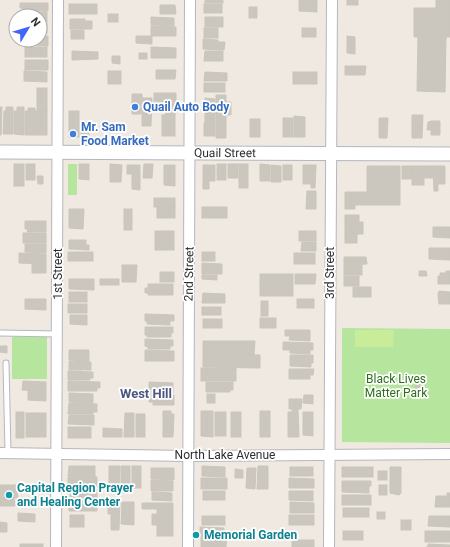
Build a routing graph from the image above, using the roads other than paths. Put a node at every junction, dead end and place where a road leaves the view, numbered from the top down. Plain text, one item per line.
1 (58, 0) edge
2 (190, 0) edge
3 (332, 0) edge
4 (58, 151) junction
5 (0, 152) edge
6 (190, 152) junction
7 (331, 153) junction
8 (450, 154) edge
9 (0, 333) edge
10 (58, 334) junction
11 (6, 363) dead end
12 (4, 453) edge
13 (56, 453) junction
14 (330, 454) junction
15 (450, 454) edge
16 (188, 456) junction
17 (56, 547) edge
18 (188, 547) edge
19 (329, 547) edge

1 - 4 street, 1st Street
2 - 6 street, 2nd Street
3 - 7 street, 3rd Street
4 - 5 street, Quail Street
4 - 6 street, Quail Street
4 - 10 street, 1st Street
6 - 7 street, Quail Street
6 - 16 street, 2nd Street
7 - 8 street, Quail Street
7 - 14 street, 3rd Street
9 - 10 lane
10 - 13 street, 1st Street
11 - 12 lane
12 - 13 street, North Lake Avenue
13 - 16 street, North Lake Avenue
13 - 17 street, 1st Street
14 - 15 street, North Lake Avenue
14 - 16 street, North Lake Avenue
14 - 19 street, 3rd Street
16 - 18 street, 2nd Street

